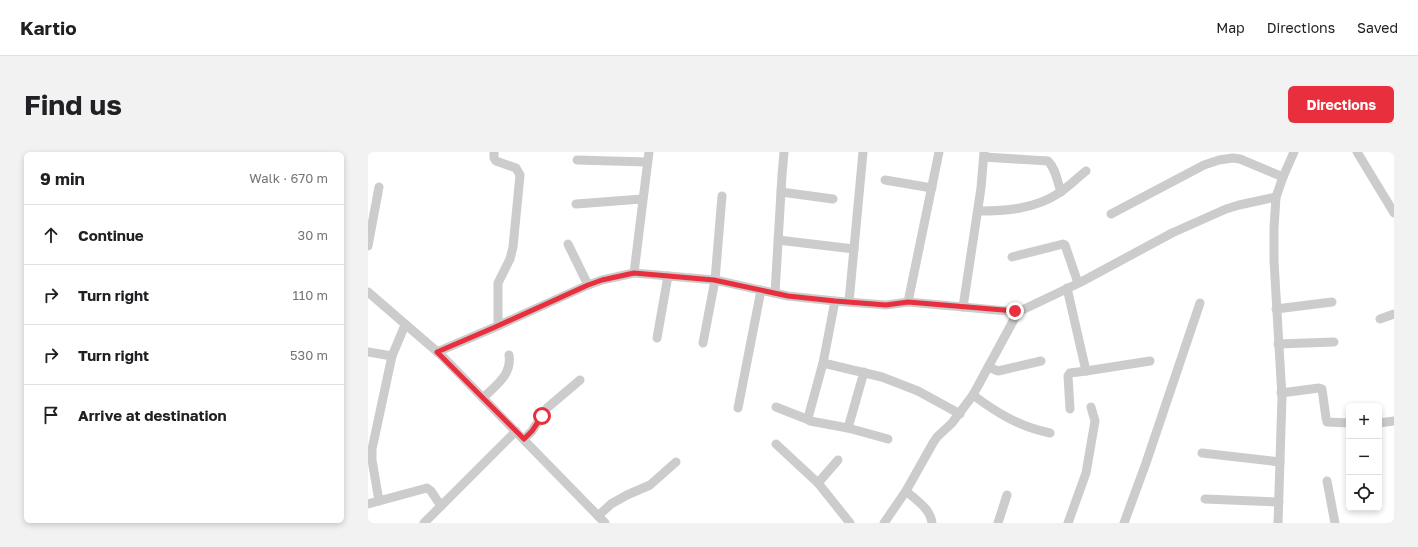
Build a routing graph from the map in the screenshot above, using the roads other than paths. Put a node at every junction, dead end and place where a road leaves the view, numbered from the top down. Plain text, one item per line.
1 (494, 152) edge
2 (648, 152) edge
3 (784, 152) edge
4 (862, 152) edge
5 (939, 152) edge
6 (1294, 152) edge
7 (1357, 152) edge
8 (984, 155) edge
9 (577, 160) dead end
10 (647, 162) junction
11 (1086, 171) dead end
12 (1283, 177) junction
13 (885, 180) dead end
14 (379, 188) dead end
15 (932, 188) junction
16 (781, 192) junction
17 (1060, 192) junction
18 (722, 196) dead end
19 (1276, 198) junction
20 (642, 199) junction
21 (833, 200) dead end
22 (576, 204) dead end
23 (978, 211) junction
24 (1394, 213) edge
25 (1111, 214) dead end
26 (778, 240) junction
27 (568, 244) dead end
28 (368, 246) edge
29 (854, 249) junction
30 (1012, 258) dead end
31 (634, 273) junction
32 (668, 276) junction
33 (714, 280) junction
34 (1078, 283) junction
35 (588, 285) junction
36 (1067, 288) junction
37 (761, 290) junction
38 (368, 292) edge
39 (775, 293) junction
40 (835, 301) junction
41 (849, 302) junction
42 (908, 302) junction
43 (1332, 302) dead end
44 (1200, 303) dead end
45 (963, 307) junction
46 (1276, 309) junction
47 (1018, 312) junction
48 (1394, 314) edge
49 (1380, 319) dead end
50 (405, 325) junction
51 (498, 326) junction
52 (656, 338) dead end
53 (1334, 342) dead end
54 (703, 343) dead end
55 (1278, 344) junction
56 (368, 352) edge
57 (437, 352) junction
58 (509, 355) dead end
59 (392, 356) junction
60 (1041, 361) dead end
61 (1150, 361) dead end
62 (823, 363) junction
63 (988, 367) junction
64 (1086, 371) junction
65 (864, 372) junction
66 (580, 380) dead end
67 (1281, 393) junction
68 (973, 395) junction
69 (483, 398) junction
70 (776, 407) dead end
71 (1091, 407) dead end
72 (738, 408) dead end
73 (1070, 409) dead end
74 (960, 414) junction
75 (809, 420) junction
76 (1394, 421) edge
77 (1346, 423) edge
78 (1382, 423) edge
79 (848, 428) junction
80 (516, 432) junction
81 (1050, 433) dead end
82 (524, 439) junction
83 (888, 439) dead end
84 (371, 440) edge
85 (776, 444) dead end
86 (1202, 453) dead end
87 (838, 460) dead end
88 (676, 462) dead end
89 (1280, 462) junction
90 (1327, 481) dead end
91 (818, 483) junction
92 (906, 491) junction
93 (1007, 495) dead end
94 (1205, 499) dead end
95 (378, 501) junction
96 (1279, 502) junction
97 (368, 504) edge
98 (441, 506) junction
99 (598, 516) junction
100 (424, 523) edge
101 (605, 523) edge
102 (850, 523) edge
103 (884, 523) edge
104 (932, 523) edge
105 (998, 523) edge
106 (1068, 523) edge
107 (1124, 523) edge
108 (1278, 523) edge
109 (1335, 523) edge

1 - 51 street
2 - 10 street
3 - 16 street
4 - 29 street
5 - 15 street
6 - 12 street
7 - 24 street
8 - 17 street
8 - 23 street
9 - 10 street
10 - 20 street
11 - 17 street
12 - 19 street
12 - 25 street
13 - 15 street
14 - 28 street
15 - 42 street
16 - 21 street
16 - 26 street
17 - 23 street
18 - 33 street
19 - 34 street
19 - 46 street
20 - 22 street
20 - 31 street
23 - 45 street
26 - 29 street
26 - 39 street
27 - 35 street
29 - 41 street
30 - 34 street
31 - 32 street
31 - 35 street
32 - 33 street
32 - 52 street
33 - 37 street
33 - 54 street
34 - 36 street
35 - 51 street
36 - 47 street
36 - 64 street
37 - 39 street
37 - 72 street
38 - 50 street
39 - 40 street
40 - 41 street
40 - 62 street
41 - 42 street
42 - 45 street
43 - 46 street
44 - 107 street
45 - 47 street
46 - 55 street
47 - 63 street
48 - 49 street
50 - 57 street
50 - 59 street
51 - 57 street
53 - 55 street
55 - 67 street
56 - 59 street
57 - 69 street
58 - 69 street
59 - 84 street
60 - 63 street
61 - 64 street
62 - 65 street
62 - 75 street
63 - 68 street
64 - 73 street
65 - 74 street
65 - 79 street
66 - 82 street
67 - 77 street
67 - 89 street
68 - 74 street
68 - 81 street
69 - 80 street
70 - 75 street
71 - 106 street
74 - 92 street
75 - 79 street
76 - 78 street
79 - 83 street
80 - 82 street
80 - 98 street
82 - 99 street
84 - 95 street
85 - 91 street
86 - 89 street
87 - 91 street
88 - 99 street
89 - 96 street
90 - 109 street
91 - 102 street
92 - 103 street
92 - 104 street
93 - 105 street
94 - 96 street
95 - 97 street
95 - 98 street
96 - 108 street
98 - 100 street
99 - 101 street

